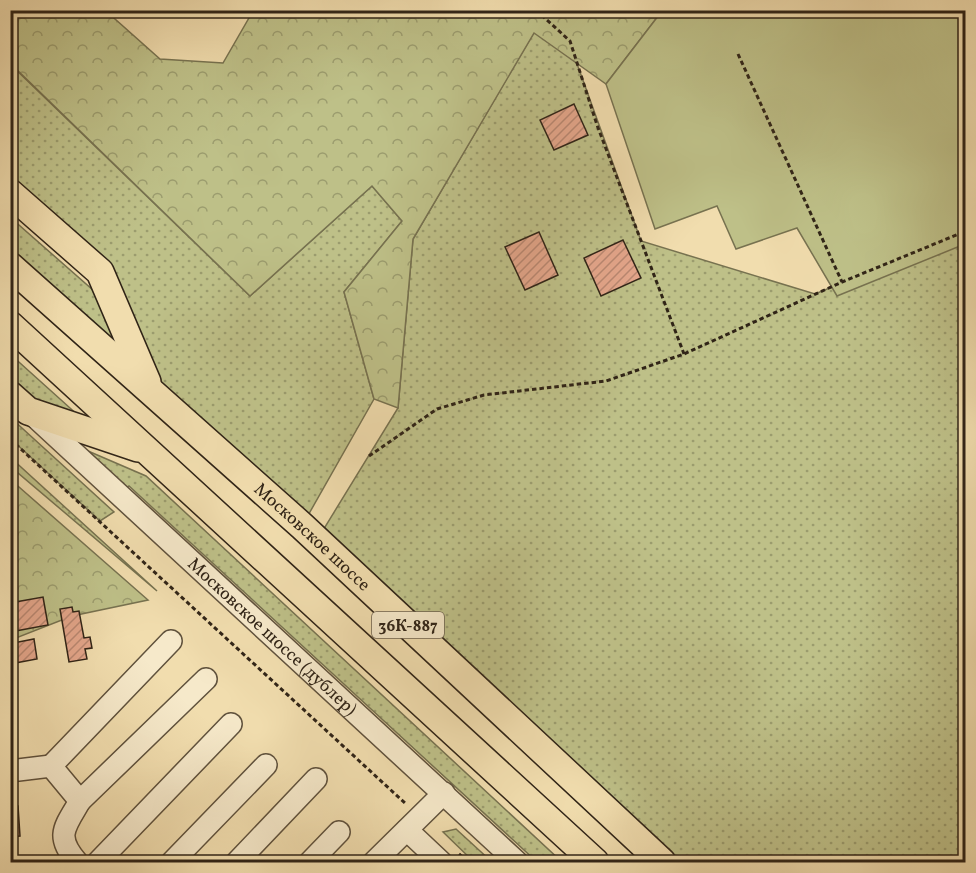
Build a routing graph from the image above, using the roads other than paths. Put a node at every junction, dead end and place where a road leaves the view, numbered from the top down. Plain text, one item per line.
1 (10, 193) edge
2 (10, 266) edge
3 (10, 326) edge
4 (150, 391) junction
5 (19, 403) edge
6 (149, 452) junction
7 (171, 640) dead end
8 (206, 679) dead end
9 (231, 724) dead end
10 (266, 765) dead end
11 (51, 766) junction
12 (10, 771) edge
13 (316, 779) dead end
14 (444, 793) junction
15 (80, 801) junction
16 (414, 824) junction
17 (339, 832) dead end
18 (447, 855) edge
19 (77, 862) edge
20 (98, 862) edge
21 (172, 862) edge
22 (237, 862) edge
23 (309, 862) edge
24 (374, 862) edge
25 (517, 862) edge
26 (595, 862) edge
27 (662, 862) edge

1 - 4 main road
2 - 4 main road, Московское шоссе / 36К-887
3 - 6 main road, 36К-887
4 - 27 main road, Московское шоссе / 36К-887
5 - 6 main road
5 - 14 street, Московское шоссе (дублер)
6 - 26 main road, 36К-887
7 - 11 street
8 - 15 street
9 - 20 street
10 - 21 street
11 - 12 street
11 - 15 street
13 - 22 street
14 - 16 street
14 - 25 street, Московское шоссе (дублер)
15 - 19 street
16 - 18 street
16 - 24 street
17 - 23 street

